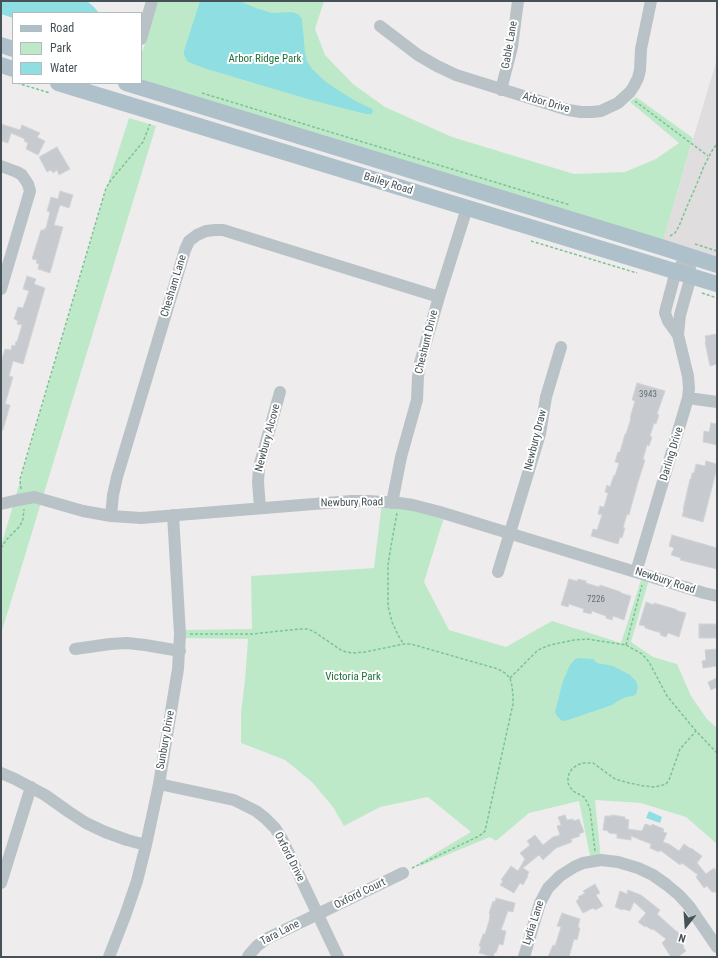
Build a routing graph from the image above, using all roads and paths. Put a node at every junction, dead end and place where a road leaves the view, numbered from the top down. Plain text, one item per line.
1 (152, 1) edge
2 (518, 1) edge
3 (651, 1) edge
4 (380, 26) dead end
5 (142, 36) edge
6 (1, 45) edge
7 (12, 49) edge
8 (1, 65) edge
9 (12, 69) edge
10 (61, 84) edge
11 (129, 84) edge
12 (501, 90) junction
13 (199, 92) dead end
14 (638, 103) dead end
15 (150, 124) dead end
16 (717, 144) edge
17 (708, 156) junction
18 (1, 166) edge
19 (575, 207) dead end
20 (466, 208) junction
21 (664, 234) dead end
22 (690, 249) junction
23 (717, 251) edge
24 (717, 265) edge
25 (684, 274) junction
26 (717, 284) edge
27 (1, 289) edge
28 (439, 297) junction
29 (561, 348) dead end
30 (280, 392) dead end
31 (688, 398) junction
32 (717, 402) edge
33 (23, 499) junction
34 (396, 503) junction
35 (1, 504) edge
36 (260, 508) junction
37 (111, 516) junction
38 (173, 516) junction
39 (510, 533) junction
40 (1, 548) edge
41 (498, 572) dead end
42 (641, 574) junction
43 (717, 596) edge
44 (180, 634) junction
45 (404, 644) junction
46 (626, 646) junction
47 (75, 649) dead end
48 (180, 651) junction
49 (510, 678) junction
50 (696, 731) junction
51 (717, 753) edge
52 (1, 773) edge
53 (159, 784) junction
54 (31, 787) junction
55 (146, 845) junction
56 (596, 860) junction
57 (403, 873) joint
58 (1, 883) edge
59 (317, 915) junction
60 (717, 947) edge
61 (109, 957) edge
62 (248, 957) edge
63 (338, 957) edge
64 (524, 957) edge

1 - 5 street
2 - 12 street, Gable Lane
3 - 12 street, Arbor Drive
4 - 12 street, Arbor Drive
6 - 7 main road
8 - 9 main road
10 - 20 main road, Bailey Road
11 - 22 main road, Bailey Road
13 - 19 path
14 - 17 path
15 - 33 path
16 - 17 path
17 - 21 path
18 - 27 street
20 - 25 main road, Bailey Road
20 - 28 street, Cheshunt Drive
22 - 23 path
22 - 24 main road, Bailey Road
22 - 25 street, Darling Drive
25 - 26 main road, Bailey Road
25 - 31 street, Darling Drive
28 - 34 street, Cheshunt Drive
28 - 37 street, Chesham Lane
29 - 39 street, Newbury Draw
30 - 36 street, Newbury Alcove
31 - 32 street
31 - 42 street, Darling Drive
33 - 35 street, Newbury Road
33 - 37 street, Newbury Road
33 - 40 path
34 - 36 street, Newbury Road
34 - 39 street, Newbury Road
34 - 45 path
36 - 38 street, Newbury Road
37 - 38 street, Newbury Road
38 - 44 street, Sunbury Drive
39 - 41 street, Newbury Draw
39 - 42 street, Newbury Road
42 - 43 street, Newbury Road
42 - 46 path
44 - 45 path
44 - 48 street, Sunbury Drive
45 - 49 path
46 - 49 path
46 - 50 path
47 - 48 street
48 - 53 street, Sunbury Drive
49 - 57 path
50 - 51 path
50 - 56 path
52 - 54 street
53 - 55 street, Sunbury Drive
53 - 59 street, Oxford Drive
54 - 55 street
54 - 58 street
55 - 61 street, Sunbury Drive
56 - 60 street, Lydia Lane
56 - 64 street, Lydia Lane
57 - 59 street, Oxford Court
59 - 62 street, Tara Lane
59 - 63 street, Oxford Drive

